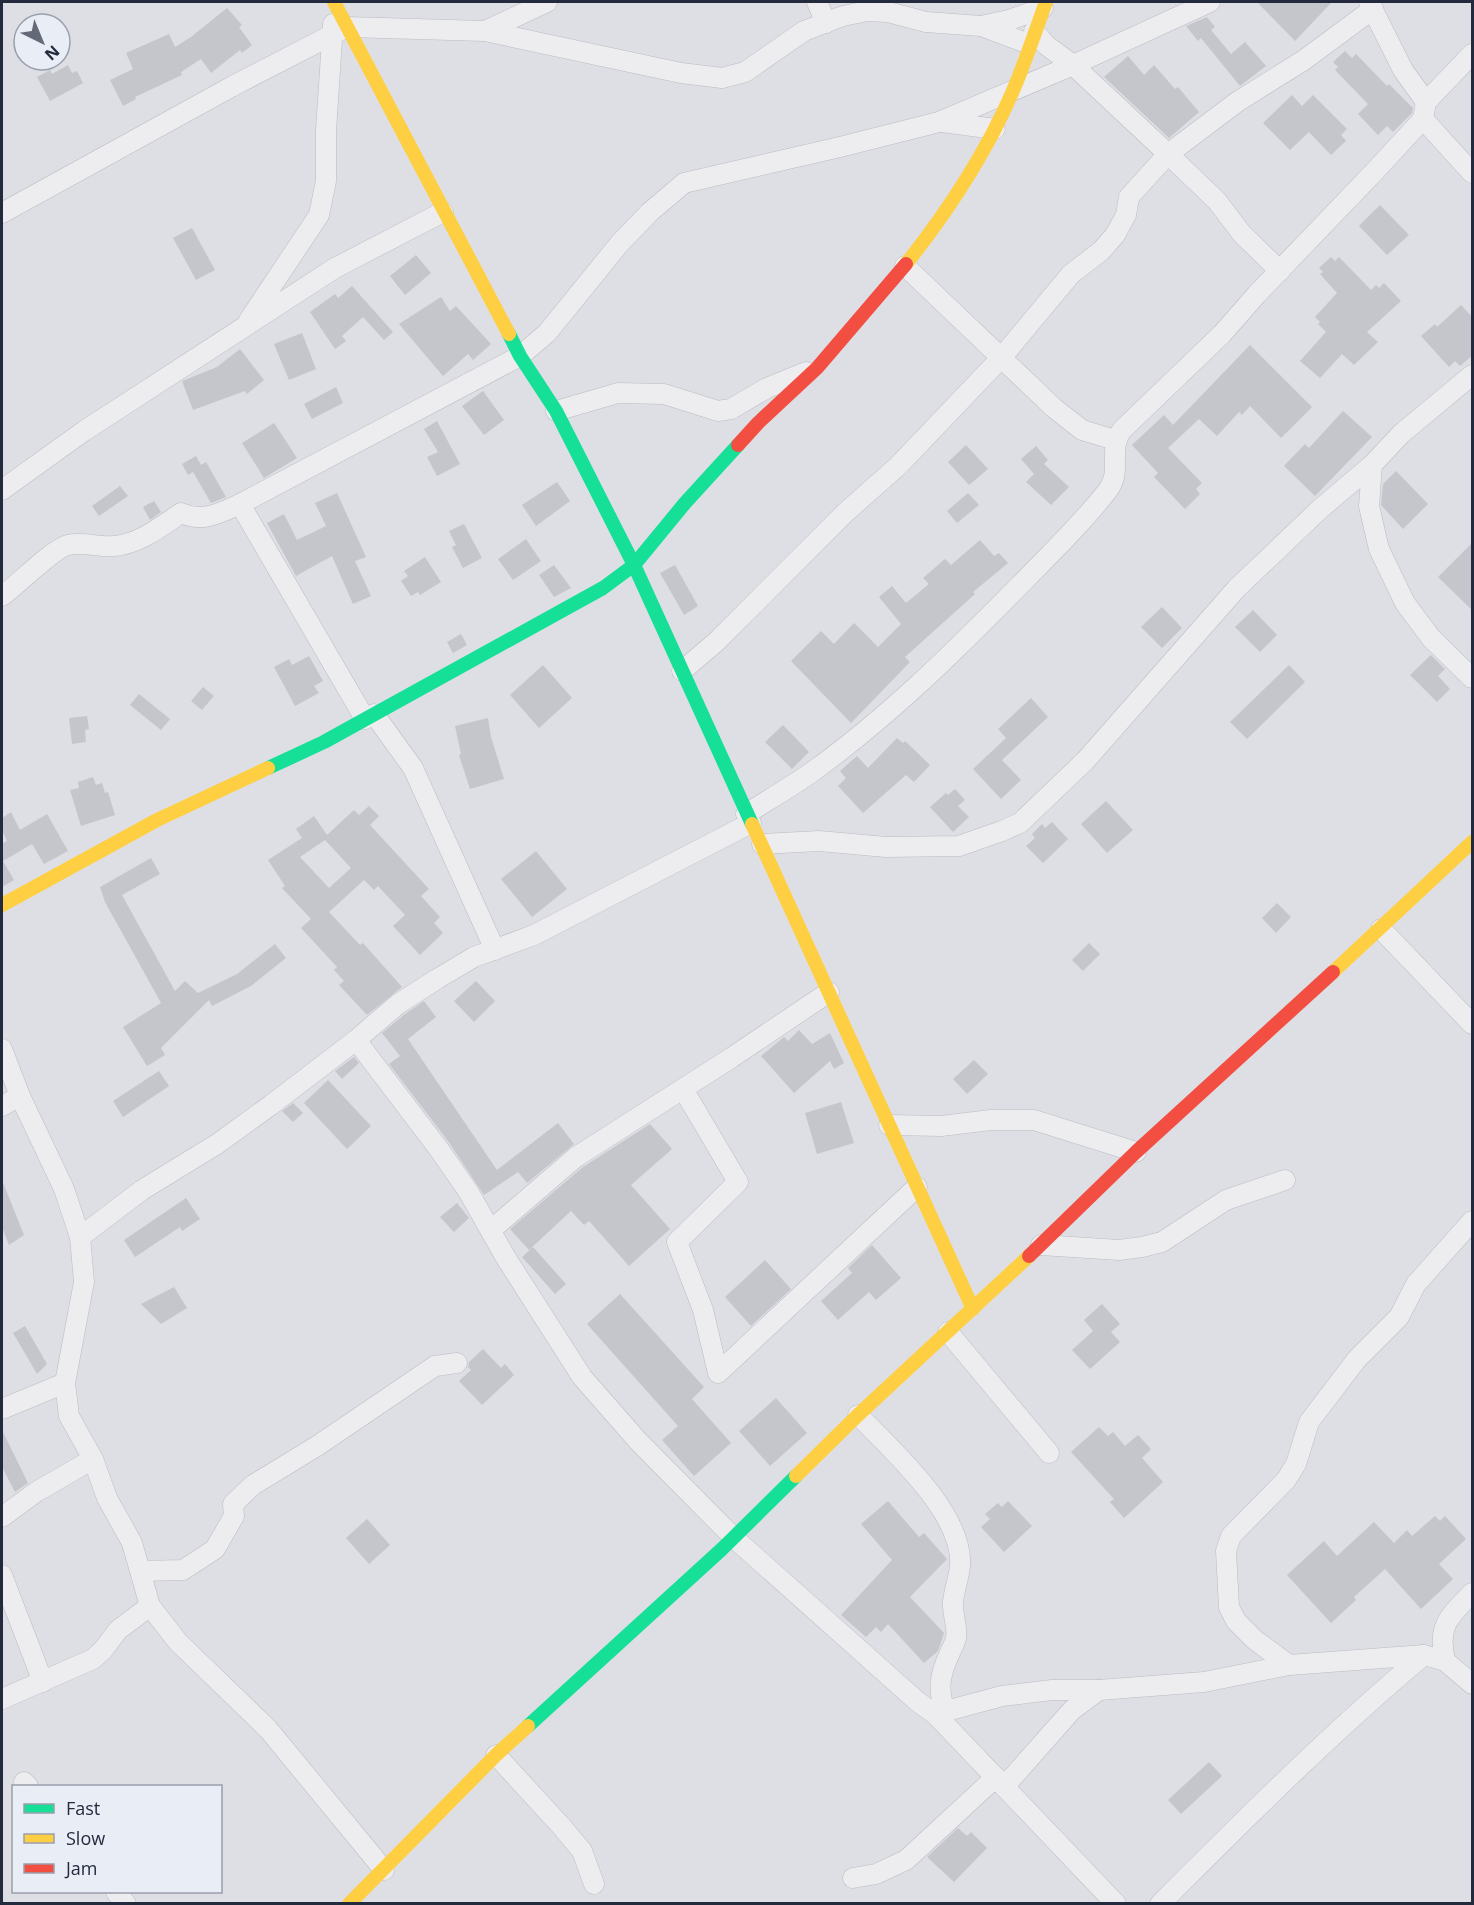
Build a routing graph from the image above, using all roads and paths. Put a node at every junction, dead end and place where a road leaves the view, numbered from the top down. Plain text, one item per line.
1 (334, 2) edge
2 (547, 2) edge
3 (817, 2) edge
4 (1210, 2) edge
5 (1045, 5) edge
6 (1371, 5) edge
7 (826, 23) junction
8 (981, 26) junction
9 (340, 30) junction
10 (484, 31) junction
11 (1031, 38) junction
12 (1473, 54) edge
13 (1073, 65) junction
14 (1013, 91) junction
15 (1424, 110) junction
16 (939, 122) junction
17 (994, 129) junction
18 (1168, 154) junction
19 (1473, 173) edge
20 (2, 213) edge
21 (443, 213) junction
22 (905, 266) junction
23 (1280, 270) junction
24 (244, 328) junction
25 (520, 356) junction
26 (1002, 357) junction
27 (817, 368) junction
28 (1473, 375) edge
29 (556, 411) junction
30 (1115, 440) junction
31 (1372, 465) junction
32 (2, 490) edge
33 (240, 504) junction
34 (634, 565) junction
35 (2, 596) edge
36 (682, 671) junction
37 (1473, 678) edge
38 (369, 716) junction
39 (749, 818) junction
40 (1473, 842) edge
41 (762, 844) junction
42 (2, 905) edge
43 (1382, 928) junction
44 (495, 950) junction
45 (829, 992) junction
46 (1473, 1024) edge
47 (356, 1040) junction
48 (2, 1049) edge
49 (683, 1089) junction
50 (20, 1096) junction
51 (2, 1106) edge
52 (889, 1125) junction
53 (1136, 1152) junction
54 (1284, 1180) dead end
55 (917, 1187) junction
56 (1473, 1221) edge
57 (491, 1230) junction
58 (80, 1237) junction
59 (1041, 1245) junction
60 (973, 1309) junction
61 (948, 1332) junction
62 (457, 1363) dead end
63 (65, 1383) junction
64 (2, 1409) edge
65 (858, 1415) junction
66 (1049, 1453) dead end
67 (93, 1460) junction
68 (2, 1517) edge
69 (734, 1538) junction
70 (141, 1571) junction
71 (2, 1575) edge
72 (1473, 1593) edge
73 (150, 1606) junction
74 (1424, 1655) junction
75 (1446, 1660) junction
76 (1289, 1665) junction
77 (43, 1682) junction
78 (1473, 1684) edge
79 (1099, 1690) junction
80 (2, 1699) edge
81 (940, 1713) junction
82 (496, 1755) junction
83 (1000, 1782) junction
84 (384, 1870) junction
85 (853, 1878) dead end
86 (594, 1884) dead end
87 (354, 1900) edge
88 (1116, 1904) edge
89 (1160, 1904) edge

1 - 9 street
2 - 10 street
3 - 7 street
4 - 13 street
5 - 8 street
5 - 11 street
6 - 15 street
6 - 18 street
7 - 8 street
7 - 10 street
8 - 11 street
9 - 10 street
9 - 20 street
9 - 21 street
9 - 24 street
11 - 13 street
11 - 14 street
12 - 15 street
13 - 14 street
13 - 18 street
14 - 16 street
14 - 17 street
15 - 19 street
15 - 23 street
16 - 17 street
16 - 25 street
17 - 22 street
18 - 23 street
18 - 26 street
21 - 24 street
21 - 25 street
22 - 26 street
22 - 27 street
23 - 30 street
24 - 32 street
25 - 29 street
25 - 33 street
26 - 30 street
26 - 36 street
27 - 29 street
27 - 34 street
28 - 31 street
29 - 34 street
30 - 39 street
31 - 37 street
31 - 41 street
33 - 35 street
33 - 38 street
34 - 36 street
34 - 38 street
36 - 39 street
38 - 42 street
38 - 44 street
39 - 41 street
39 - 44 street
40 - 43 street
41 - 45 street
43 - 46 street
43 - 53 street
44 - 47 street
45 - 49 street
45 - 52 street
47 - 57 street
47 - 58 street
48 - 50 street
49 - 55 street
49 - 57 street
50 - 51 street
50 - 58 street
52 - 53 street
52 - 55 street
53 - 59 street
54 - 59 street
55 - 60 street
56 - 76 street
57 - 69 street
58 - 63 street
59 - 60 street
60 - 61 street
61 - 65 street
61 - 66 street
62 - 70 street
63 - 64 street
63 - 67 street
65 - 69 street
65 - 81 street
67 - 68 street
67 - 70 street
69 - 81 street
69 - 82 street
70 - 73 street
71 - 77 street
72 - 75 street
73 - 77 street
73 - 84 street
74 - 75 street
74 - 76 street
74 - 89 street
75 - 78 street
76 - 79 street
77 - 80 street
79 - 81 street
79 - 83 street
81 - 83 street
82 - 84 street
82 - 86 street
83 - 85 street
83 - 88 street
84 - 87 street

